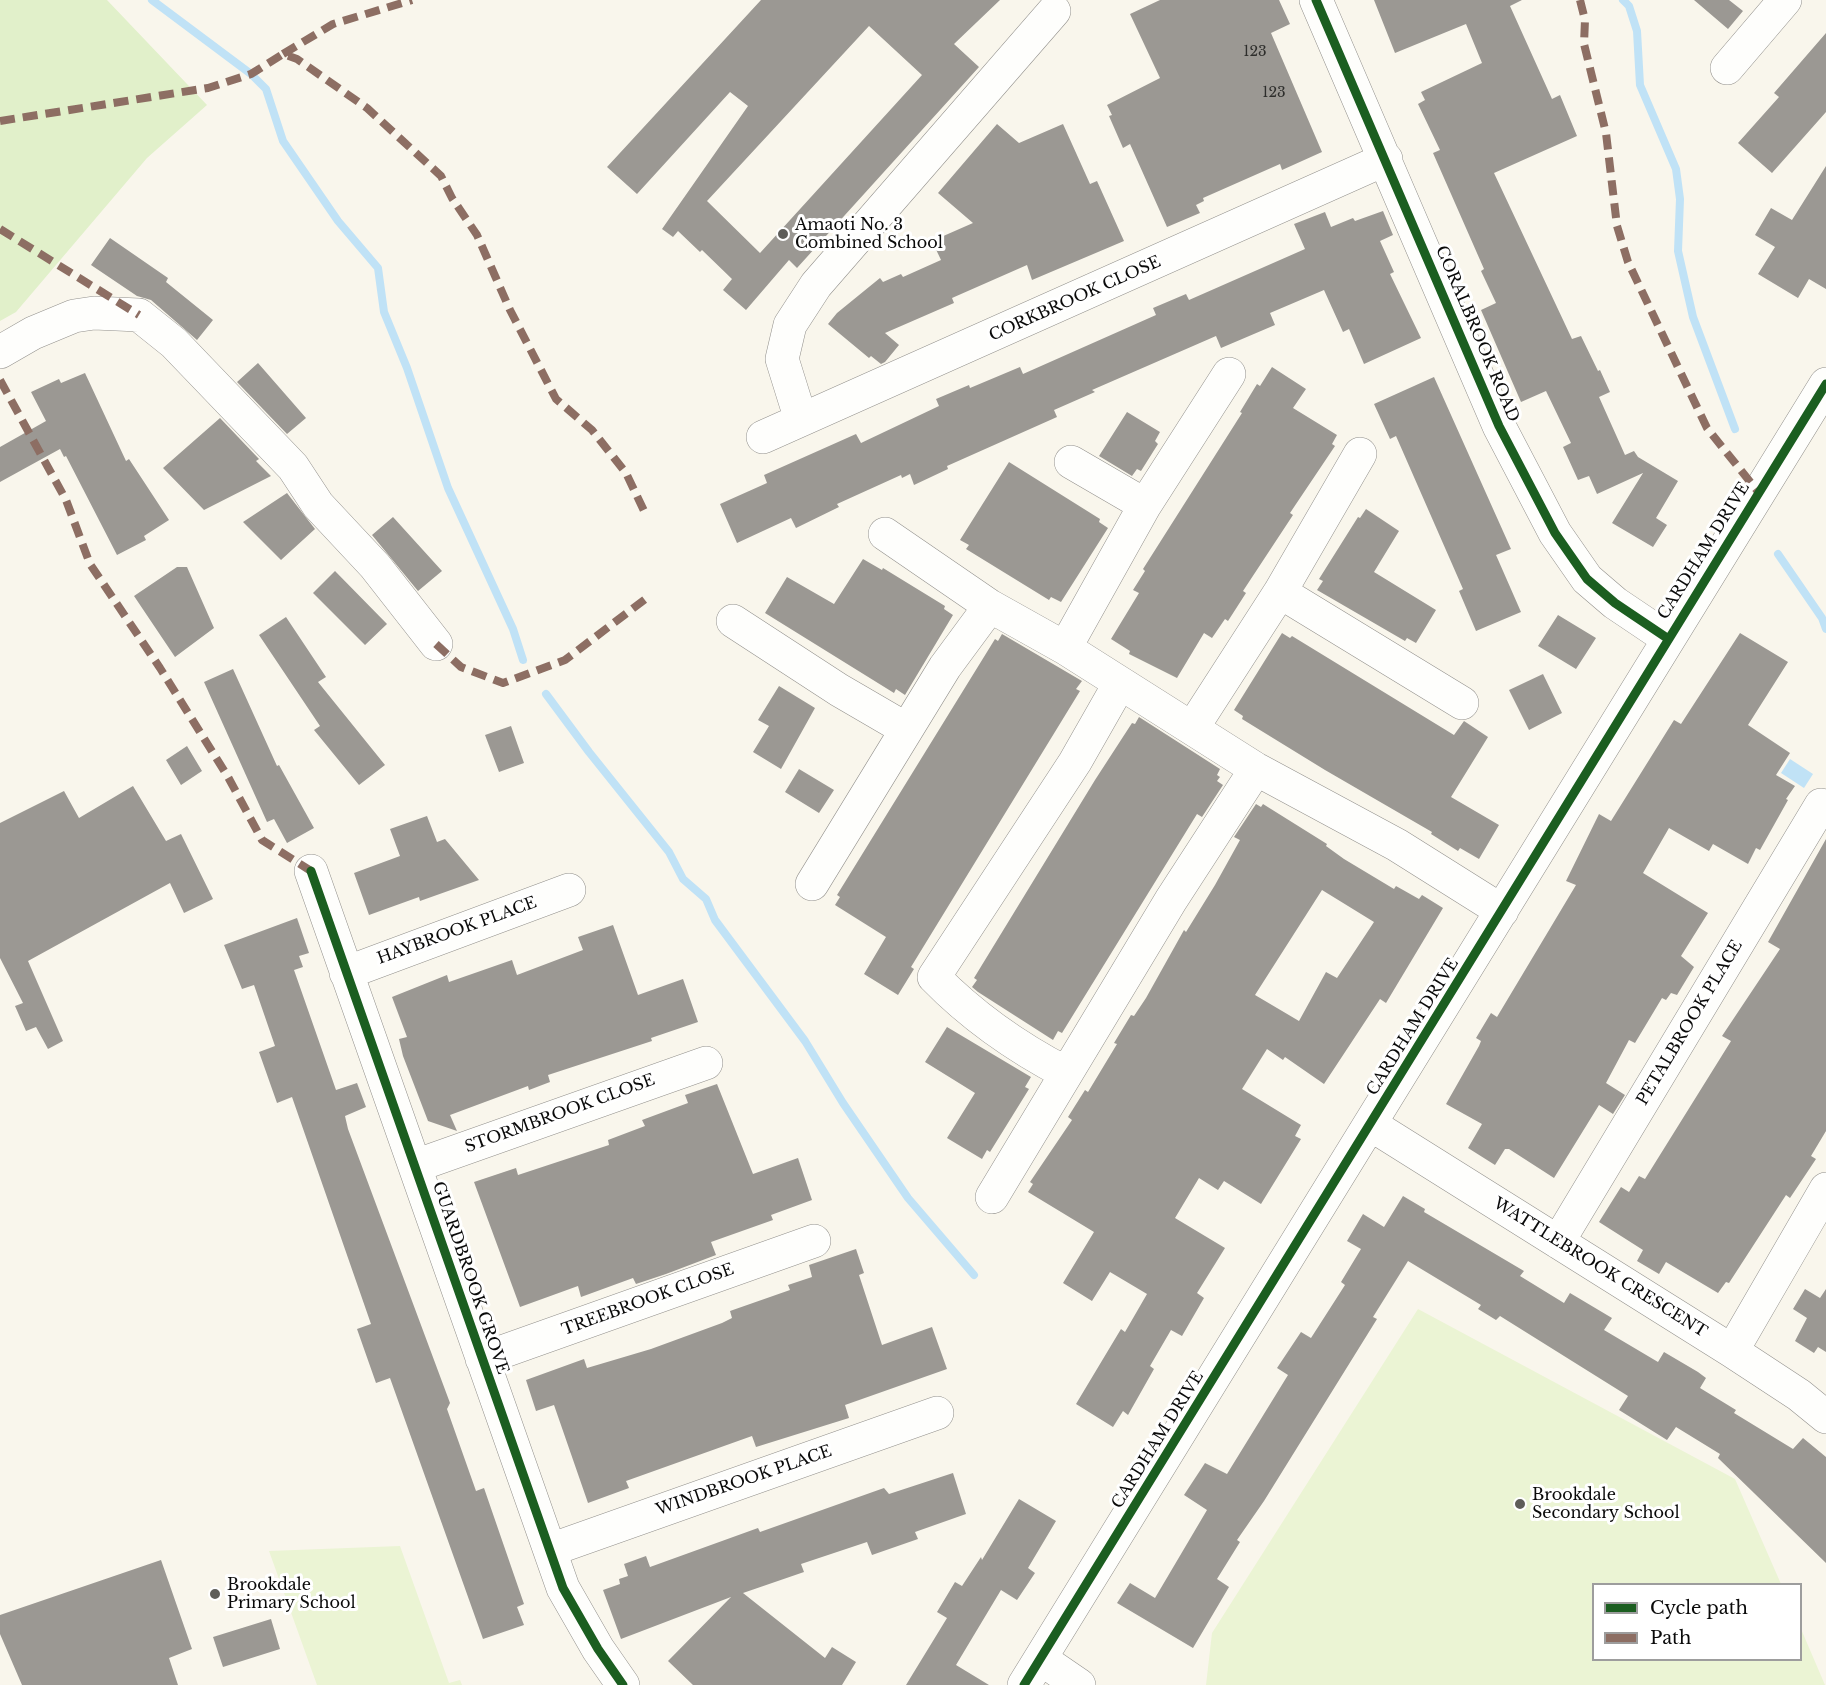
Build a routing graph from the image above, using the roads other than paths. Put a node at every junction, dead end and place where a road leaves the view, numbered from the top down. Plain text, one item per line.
1 (1316, 0) edge
2 (1785, 0) edge
3 (1054, 11) dead end
4 (1727, 68) dead end
5 (1386, 159) junction
6 (0, 352) edge
7 (1229, 374) dead end
8 (1826, 384) edge
9 (801, 420) junction
10 (763, 437) dead end
11 (1360, 454) dead end
12 (1071, 462) dead end
13 (1144, 505) junction
14 (885, 534) dead end
15 (1280, 592) junction
16 (990, 606) junction
17 (733, 621) dead end
18 (1667, 638) junction
19 (436, 644) dead end
20 (1065, 648) junction
21 (1120, 683) junction
22 (1462, 703) dead end
23 (1193, 727) junction
24 (906, 729) junction
25 (1256, 770) junction
26 (1821, 805) dead end
27 (311, 871) dead end
28 (812, 884) dead end
29 (568, 890) dead end
30 (1502, 911) junction
31 (346, 973) junction
32 (706, 1063) dead end
33 (1066, 1073) junction
34 (1370, 1124) junction
35 (415, 1166) junction
36 (1826, 1189) edge
37 (992, 1197) dead end
38 (814, 1241) dead end
39 (1558, 1242) junction
40 (1732, 1351) junction
41 (482, 1359) junction
42 (937, 1413) dead end
43 (1826, 1417) edge
44 (550, 1550) junction
45 (1033, 1672) edge
46 (623, 1685) edge
47 (1079, 1685) edge

1 - 5 street, CORALBROOK ROAD
2 - 4 street
3 - 9 street
5 - 9 street, CORKBROOK CLOSE
5 - 18 street, CORALBROOK ROAD
6 - 19 street
7 - 13 street
8 - 18 street, CARDHAM DRIVE
9 - 10 street, CORKBROOK CLOSE
11 - 15 street
12 - 13 street
13 - 20 street
14 - 16 street
15 - 22 street
15 - 23 street
16 - 20 street
16 - 24 street
17 - 24 street
18 - 30 street, CARDHAM DRIVE
20 - 21 street
21 - 23 street
21 - 33 street
23 - 25 street
24 - 28 street
25 - 30 street
25 - 33 street
26 - 39 street, PETALBROOK PLACE
27 - 31 street, GUARDBROOK GROVE
29 - 31 street, HAYBROOK PLACE
30 - 34 street, CARDHAM DRIVE
31 - 35 street, GUARDBROOK GROVE
32 - 35 street, STORMBROOK CLOSE
33 - 37 street
34 - 39 street, WATTLEBROOK CRESCENT
34 - 45 street, CARDHAM DRIVE
35 - 41 street, GUARDBROOK GROVE
36 - 40 street
38 - 41 street, TREEBROOK CLOSE
39 - 40 street, WATTLEBROOK CRESCENT
40 - 43 street, WATTLEBROOK CRESCENT
41 - 44 street, GUARDBROOK GROVE
42 - 44 street, WINDBROOK PLACE
44 - 46 street, GUARDBROOK GROVE
45 - 47 street

